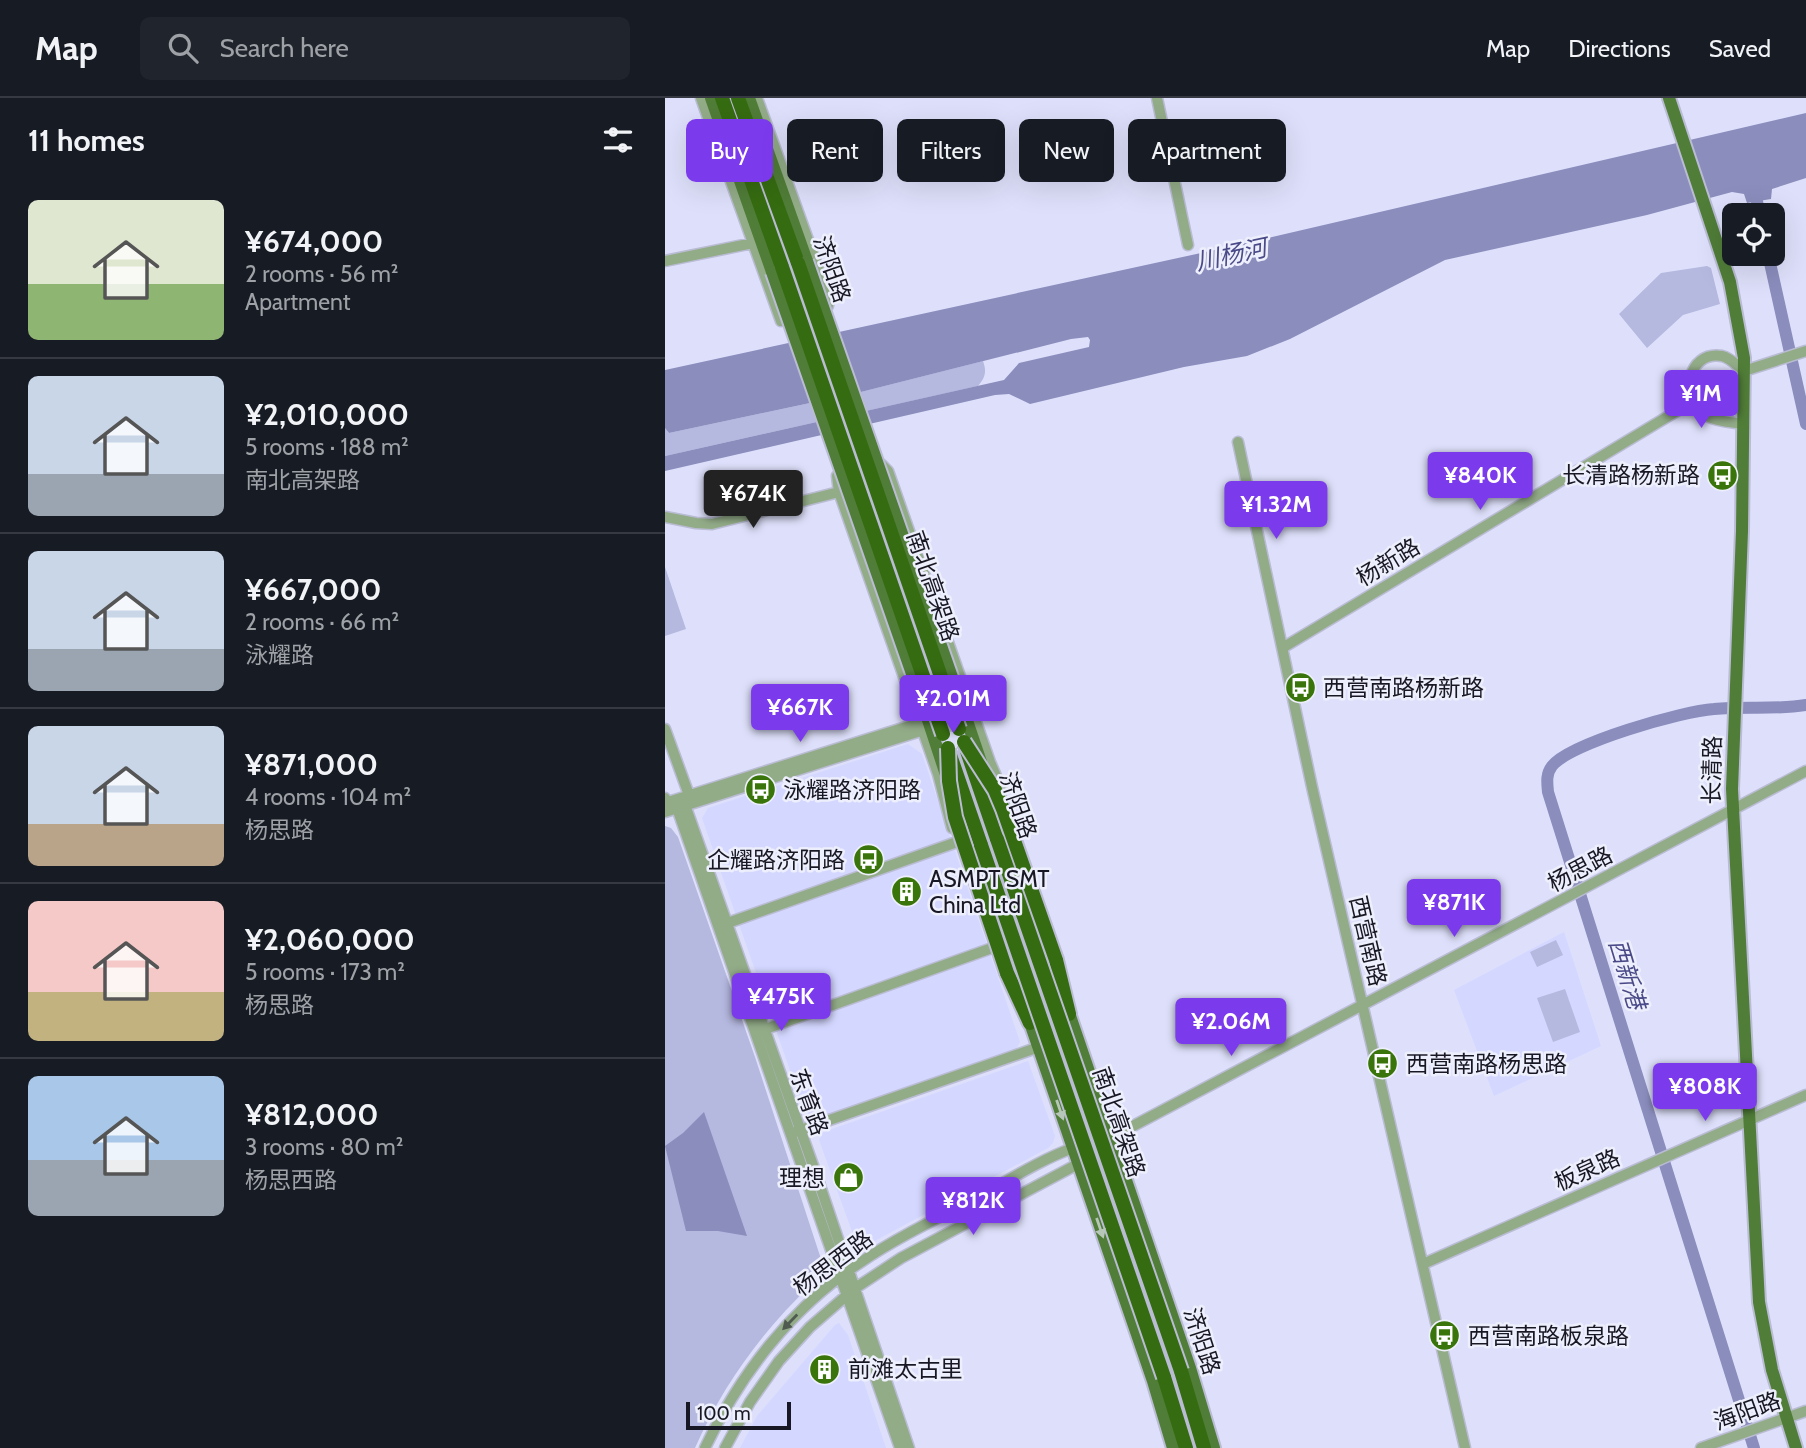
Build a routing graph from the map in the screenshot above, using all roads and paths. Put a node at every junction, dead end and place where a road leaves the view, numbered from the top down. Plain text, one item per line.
1 (701, 98) edge
2 (711, 98) edge
3 (722, 98) edge
4 (738, 98) edge
5 (749, 98) edge
6 (757, 98) edge
7 (1157, 98) edge
8 (1669, 98) edge
9 (753, 243) junction
10 (1188, 245) dead end
11 (665, 261) edge
12 (1806, 351) edge
13 (1744, 371) junction
14 (1692, 402) junction
15 (1745, 424) junction
16 (1238, 442) dead end
17 (839, 492) junction
18 (665, 517) edge
19 (1284, 647) junction
20 (964, 713) junction
21 (925, 722) junction
22 (665, 729) edge
23 (964, 742) junction
24 (948, 748) junction
25 (1806, 771) edge
26 (684, 803) junction
27 (665, 804) edge
28 (1733, 810) junction
29 (957, 842) junction
30 (722, 925) junction
31 (992, 948) junction
32 (1363, 1005) junction
33 (1069, 1014) junction
34 (1030, 1023) junction
35 (760, 1031) junction
36 (1039, 1047) junction
37 (1806, 1095) edge
38 (1749, 1120) junction
39 (795, 1132) junction
40 (1112, 1136) junction
41 (1073, 1148) junction
42 (1078, 1164) junction
43 (1423, 1264) junction
44 (844, 1274) junction
45 (851, 1291) junction
46 (1806, 1410) edge
47 (1786, 1418) junction
48 (705, 1448) edge
49 (725, 1448) edge
50 (901, 1448) edge
51 (909, 1448) edge
52 (1173, 1448) edge
53 (1186, 1448) edge
54 (1204, 1448) edge
55 (1214, 1448) edge
56 (1465, 1448) edge
57 (1701, 1448) edge
58 (1796, 1448) edge

1 - 9 street
2 - 21 main road, bridge
3 - 24 highway, 南北高架路, bridge
4 - 23 highway, 南北高架路, bridge
5 - 20 main road, 济阳路, bridge
6 - 9 street
7 - 10 street
8 - 13 main road, 长清路
9 - 11 street
12 - 13 street
13 - 14 street
13 - 15 main road, 长清路
14 - 15 street
14 - 19 street, 杨新路
15 - 28 main road, 长清路
16 - 19 street, 西营南路
17 - 18 street
17 - 21 street
17 - 33 street
19 - 32 street, 西营南路
20 - 21 street
20 - 33 main road, 济阳路
21 - 26 street
21 - 29 street
21 - 34 main road
22 - 26 street, 东育路
23 - 33 highway, bridge
23 - 54 highway, 南北高架路, bridge
24 - 34 highway, bridge
24 - 53 highway, 南北高架路, bridge
25 - 28 street, 杨思路
26 - 27 street
26 - 27 street
26 - 30 street, 东育路
28 - 32 street, 杨思路
28 - 38 main road, 长清路
29 - 30 street
29 - 31 street
30 - 35 street, 东育路
31 - 34 street
31 - 35 street
32 - 40 street, 杨思路
32 - 43 street, 西营南路
33 - 40 main road, 济阳路
34 - 36 main road
35 - 39 street, 东育路
36 - 39 street
36 -> 41 main road
37 - 38 street, 板泉路
38 - 43 street, 板泉路
38 - 47 main road, 长清路
39 - 44 street, 东育路
40 - 41 street, 杨思西路
40 - 42 street, 杨思西路
40 - 55 main road, 济阳路
41 - 42 main road
41 - 44 street, 杨思西路
42 - 45 street, 杨思西路
42 -> 52 main road
43 - 56 street, 西营南路
44 - 45 street, 东育路
44 -> 48 street, 杨思西路
45 - 49 street, 杨思西路
45 - 50 street, 东育路
45 - 51 street, 东育路
46 - 47 street, 海阳路
47 - 57 street, 海阳路
47 - 58 main road, 长清路

